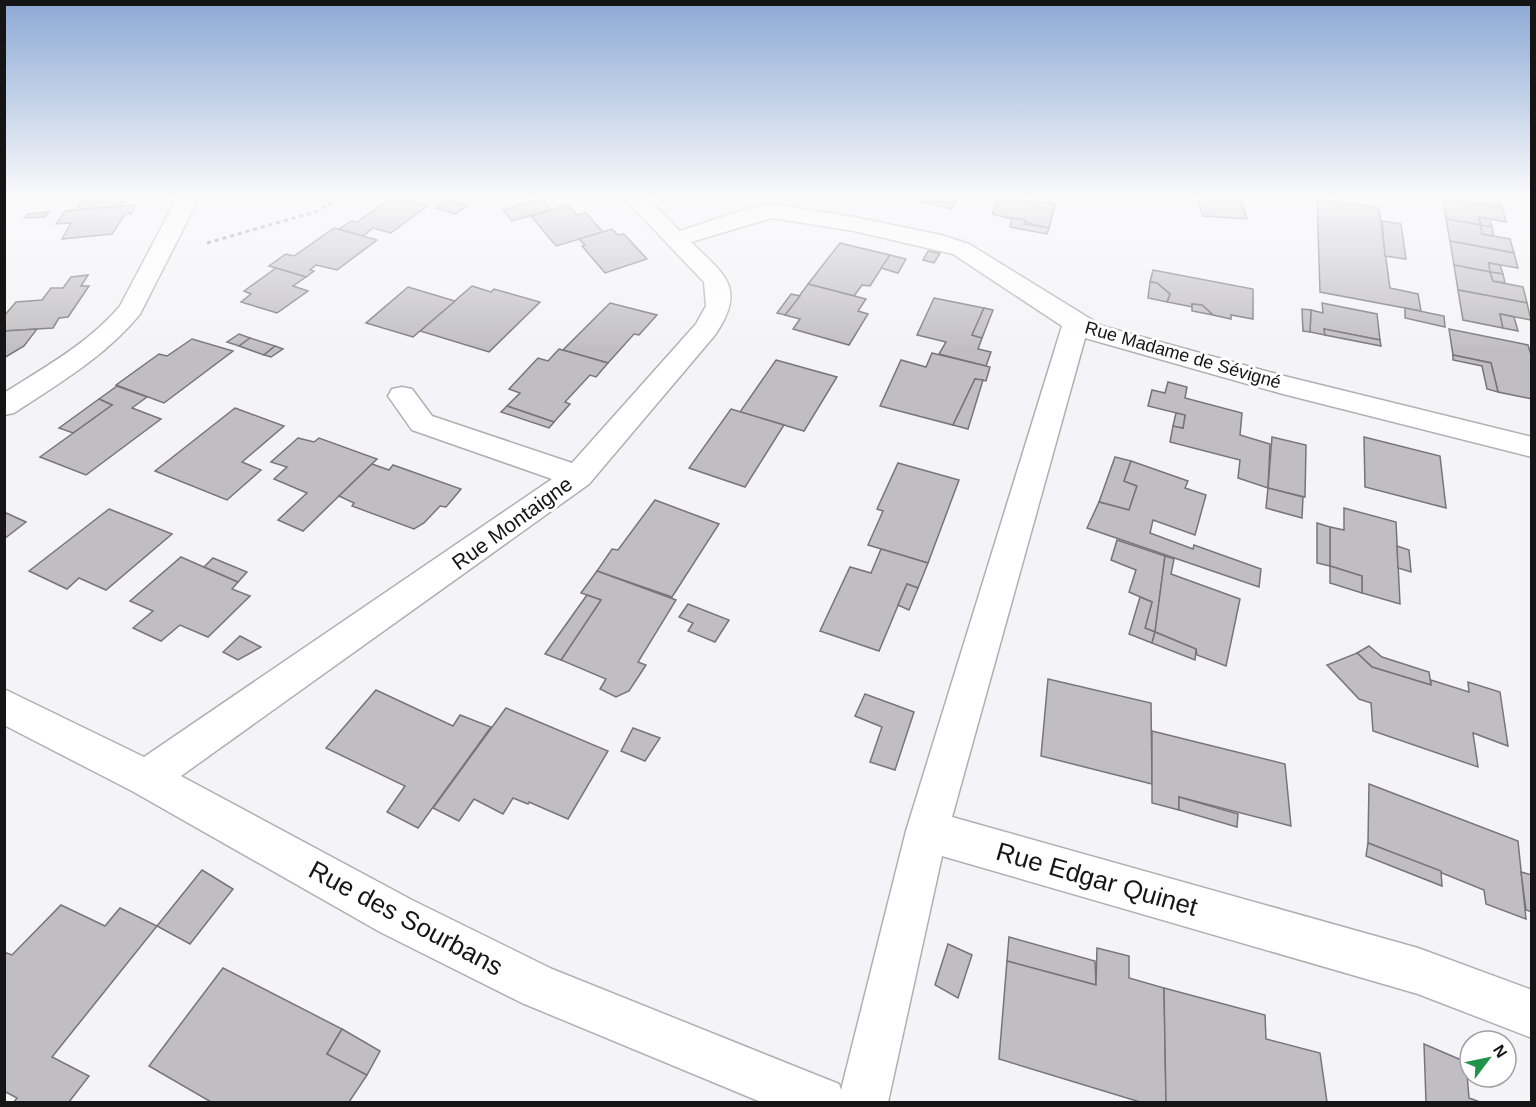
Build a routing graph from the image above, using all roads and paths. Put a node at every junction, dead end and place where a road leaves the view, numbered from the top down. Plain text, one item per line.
1 (173, 248) edge
2 (685, 248) edge
3 (956, 248) edge
4 (163, 249) joint
5 (1076, 323) junction
6 (402, 396) dead end
7 (4, 406) edge
8 (1532, 447) edge
9 (578, 476) junction
10 (4, 706) edge
11 (146, 778) junction
12 (927, 831) junction
13 (1532, 1014) edge
14 (821, 1102) edge
15 (863, 1102) edge

1 - 4 path
2 - 9 street, Rue Montaigne
3 - 5 street, Rue Madame de Sévigné
4 - 7 street
5 - 8 street, Rue Madame de Sévigné
5 - 12 street
6 - 9 street
9 - 11 street, Rue Montaigne
10 - 11 street, Rue des Sourbans
11 - 14 street, Rue des Sourbans
12 - 13 street, Rue Edgar Quinet
12 - 15 street

